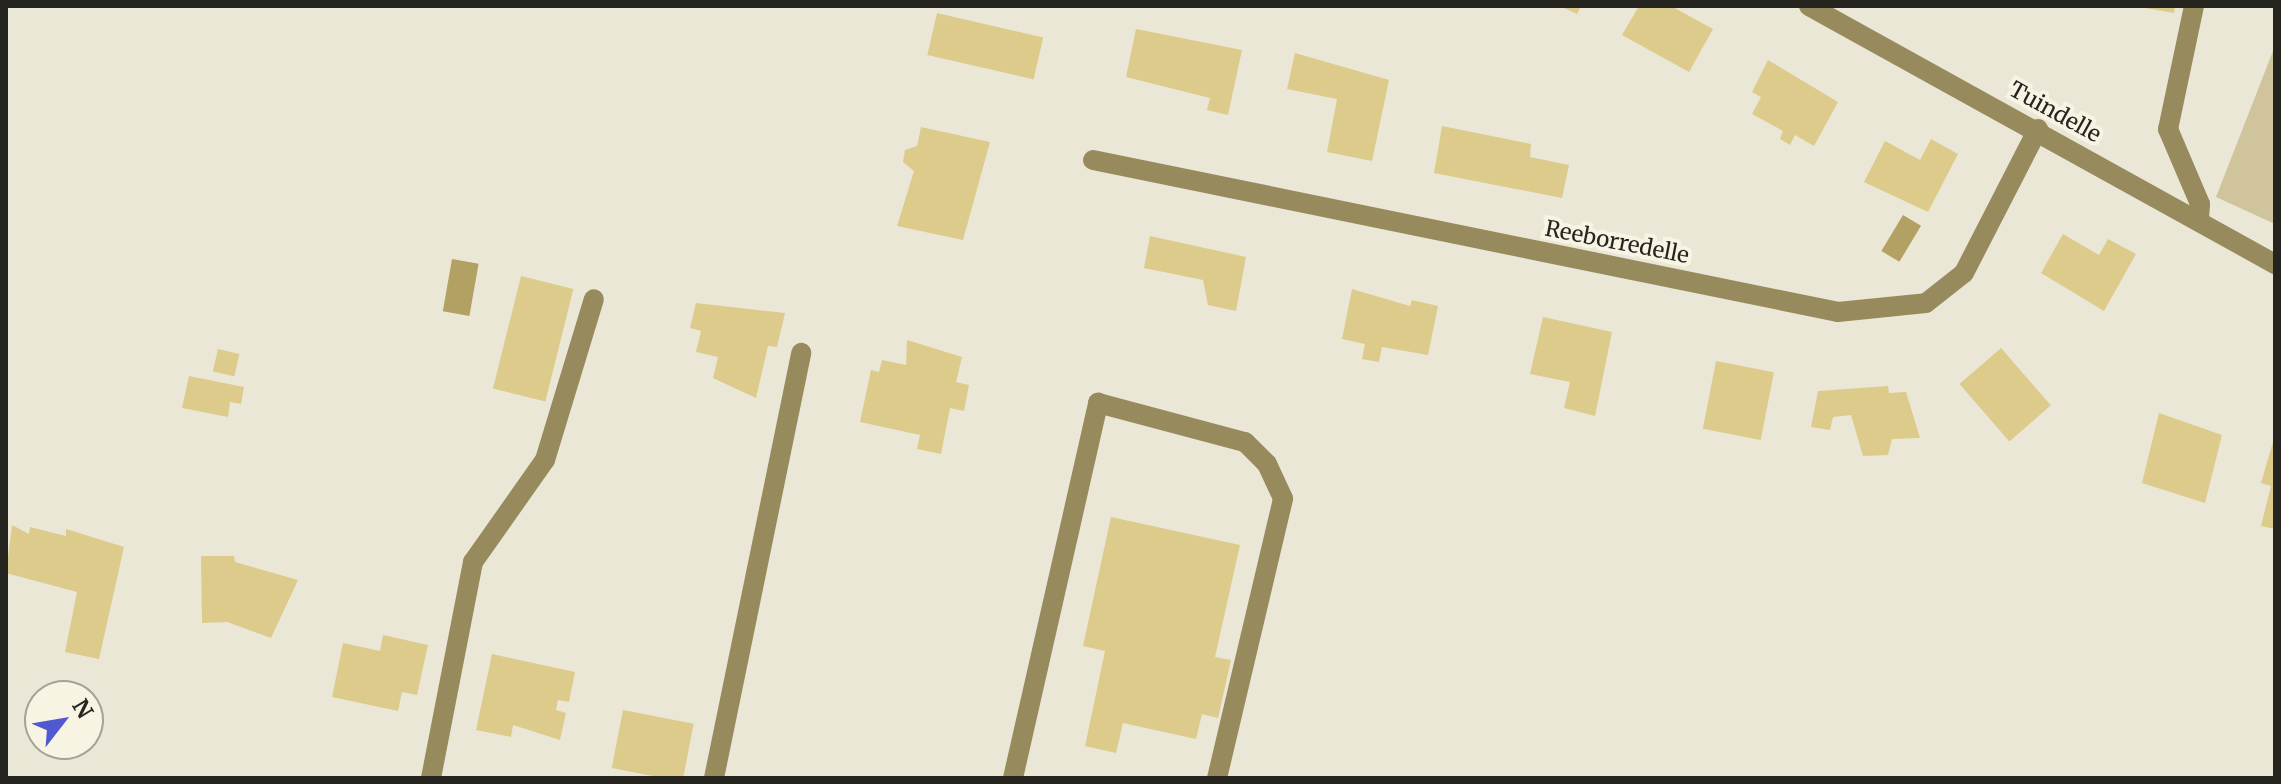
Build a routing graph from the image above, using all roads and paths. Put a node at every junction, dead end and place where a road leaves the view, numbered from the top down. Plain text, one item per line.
1 (1809, 6) edge
2 (2194, 6) edge
3 (2038, 129) junction
4 (1093, 160) dead end
5 (2199, 220) junction
6 (2275, 264) edge
7 (594, 299) dead end
8 (801, 353) dead end
9 (431, 778) edge
10 (714, 778) edge
11 (1013, 778) edge
12 (1217, 778) edge

1 - 3 street, Tuindelle
2 - 5 street
3 - 4 street, Reeborredelle
3 - 5 street, Tuindelle
5 - 6 street, Tuindelle
7 - 9 street
8 - 10 street
11 - 12 street

